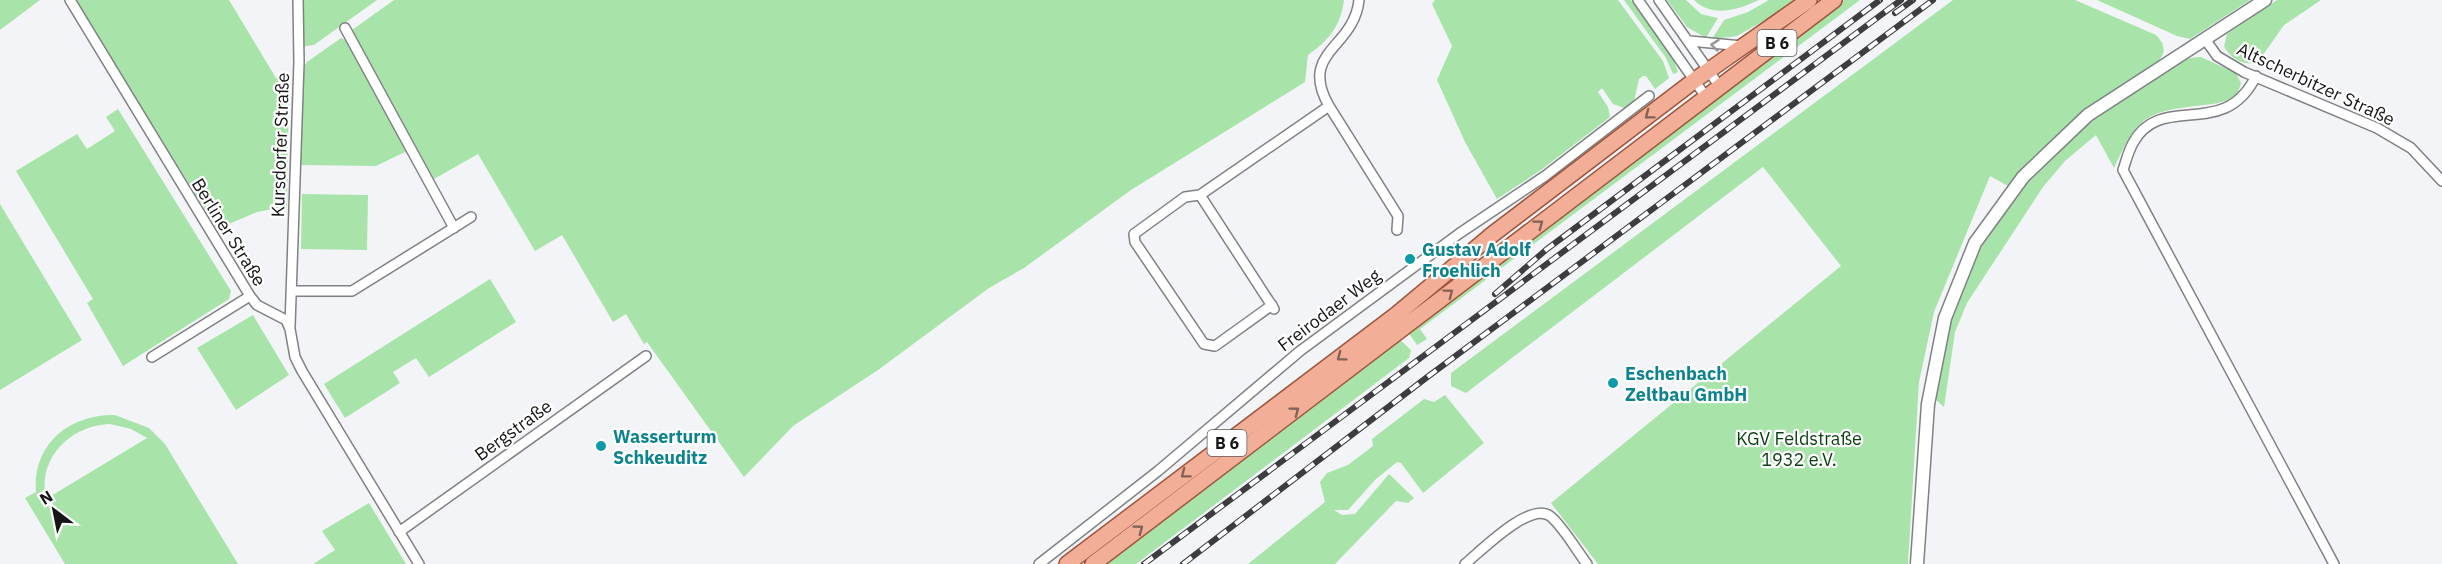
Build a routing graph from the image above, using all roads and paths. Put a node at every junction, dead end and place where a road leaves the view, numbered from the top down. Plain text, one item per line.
1 (70, 0) edge
2 (298, 0) edge
3 (1359, 0) edge
4 (1638, 0) edge
5 (1659, 0) edge
6 (1809, 0) edge
7 (1834, 0) edge
8 (2265, 0) edge
9 (345, 28) dead end
10 (2205, 39) junction
11 (1690, 41) junction
12 (1742, 46) junction
13 (1708, 70) junction
14 (2256, 76) junction
15 (1695, 80) junction
16 (1720, 87) junction
17 (1649, 96) dead end
18 (1706, 97) junction
19 (1329, 106) junction
20 (2442, 182) edge
21 (1200, 195) junction
22 (471, 217) dead end
23 (454, 228) junction
24 (1397, 230) dead end
25 (292, 291) junction
26 (250, 296) junction
27 (1396, 324) junction
28 (290, 329) junction
29 (645, 356) dead end
30 (152, 357) dead end
31 (399, 532) junction
32 (419, 564) edge
33 (1039, 564) edge
34 (1067, 564) edge
35 (1093, 564) edge
36 (1465, 564) edge
37 (1587, 564) edge
38 (1917, 564) edge
39 (2334, 564) edge

1 - 26 street, Berliner Straße
2 - 25 street, Kursdorfer Straße
3 - 19 street
4 - 15 street
5 - 11 street
6 - 12 main road, B 6
7 - 16 main road, B 6
8 - 10 street
9 - 23 street
10 - 14 street, Altscherbitzer Straße
10 - 38 street
12 -> 11 street
11 - 13 street
12 - 13 main road, B 6
13 - 15 main road, B 6
13 - 16 street
14 - 20 street, Altscherbitzer Straße
14 - 39 street
15 - 18 street
15 -> 27 main road, B 6
16 - 18 main road, B 6
17 - 33 street, Freirodaer Weg
27 -> 18 main road, B 6
19 - 21 street
19 - 24 street
21 - 21 street
22 - 23 street
23 - 25 street
25 - 28 street, Kursdorfer Straße
26 - 28 street, Berliner Straße
26 - 30 street
27 -> 34 main road, B 6
35 -> 27 main road, B 6
28 - 31 street
29 - 31 street, Bergstraße
31 - 32 street
36 - 37 street

